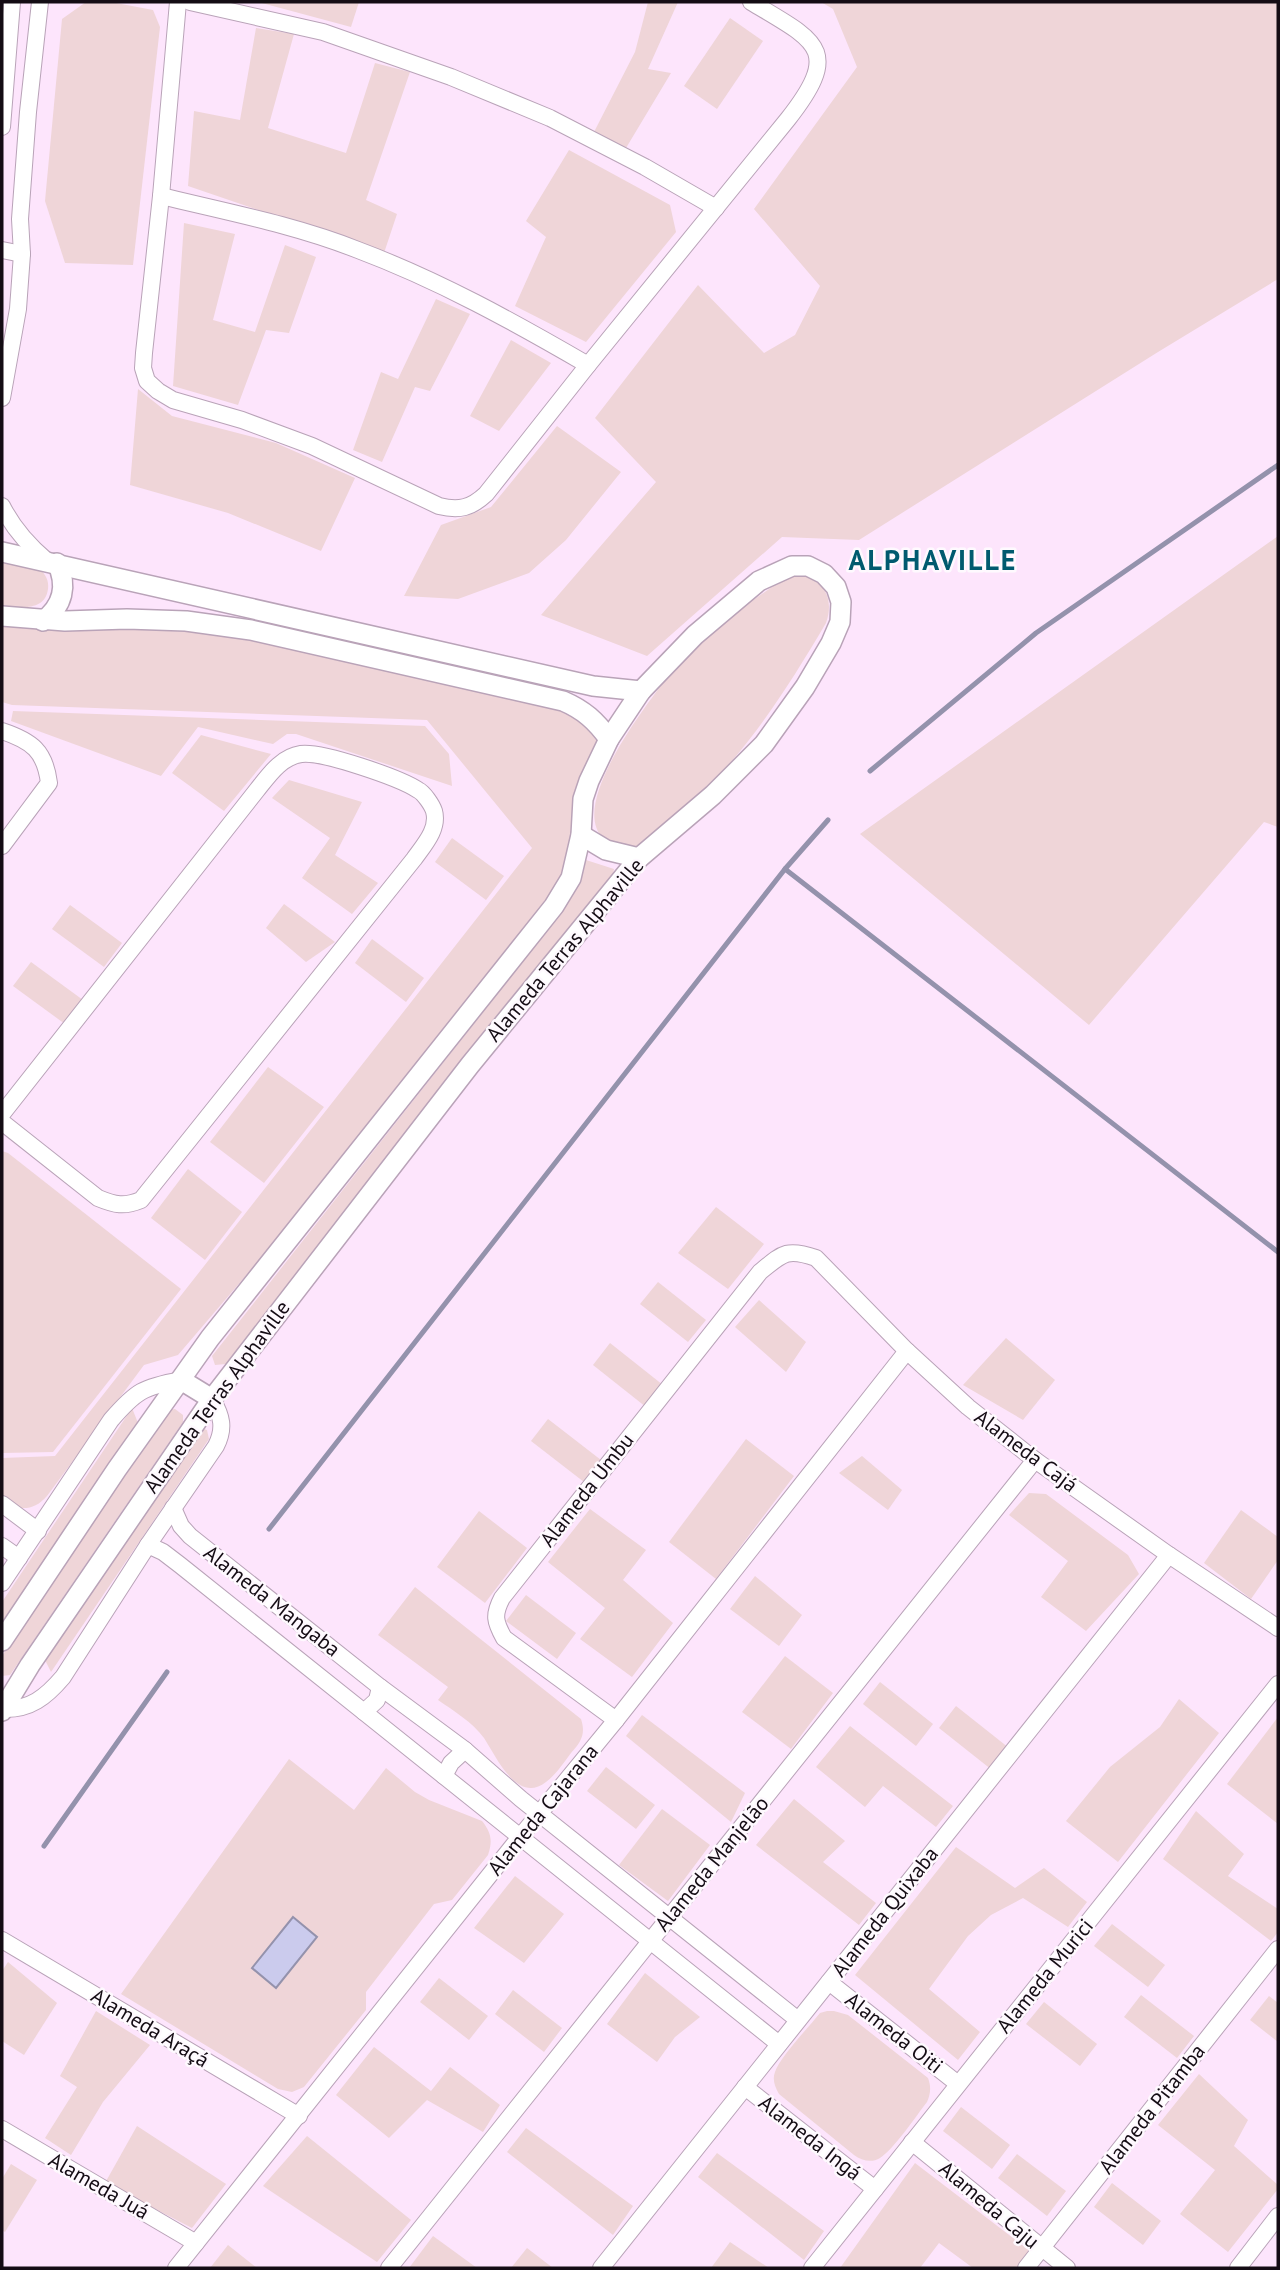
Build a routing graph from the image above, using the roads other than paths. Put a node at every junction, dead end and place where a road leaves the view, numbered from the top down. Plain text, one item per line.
1 (12, 2) edge
2 (40, 2) edge
3 (178, 2) edge
4 (190, 2) edge
5 (751, 2) edge
6 (2, 127) edge
7 (161, 196) junction
8 (716, 208) junction
9 (2, 250) edge
10 (22, 254) junction
11 (5, 354) edge
12 (588, 365) junction
13 (2, 398) edge
14 (2, 506) edge
15 (2, 552) edge
16 (52, 562) junction
17 (2, 617) edge
18 (43, 621) junction
19 (641, 691) junction
20 (2, 731) edge
21 (609, 739) junction
22 (581, 835) junction
23 (2, 846) edge
24 (639, 858) junction
25 (2, 1114) edge
26 (2, 1122) edge
27 (795, 1251) joint
28 (907, 1351) junction
29 (181, 1380) junction
30 (212, 1399) junction
31 (1035, 1460) junction
32 (2, 1504) edge
33 (173, 1508) junction
34 (38, 1531) junction
35 (148, 1545) junction
36 (2, 1546) edge
37 (1169, 1555) junction
38 (19, 1558) junction
39 (2, 1583) edge
40 (1278, 1628) edge
41 (2, 1641) edge
42 (1278, 1684) edge
43 (380, 1687) junction
44 (2, 1710) edge
45 (364, 1712) junction
46 (616, 1720) junction
47 (465, 1750) junction
48 (444, 1776) junction
49 (540, 1813) junction
50 (520, 1837) junction
51 (669, 1917) junction
52 (2, 1940) edge
53 (651, 1940) junction
54 (1278, 1949) edge
55 (830, 1982) junction
56 (799, 2020) junction
57 (779, 2045) junction
58 (958, 2084) junction
59 (745, 2087) junction
60 (299, 2116) junction
61 (2, 2129) edge
62 (912, 2142) junction
63 (875, 2189) junction
64 (1278, 2216) edge
65 (196, 2244) junction
66 (1041, 2249) junction
67 (176, 2268) edge
68 (389, 2268) edge
69 (601, 2268) edge
70 (812, 2268) edge
71 (1026, 2268) edge
72 (1067, 2268) edge
73 (1238, 2268) edge

1 - 6 street
2 - 10 street
3 - 7 street
4 - 8 street
5 - 8 street
7 - 12 street
7 - 12 street
8 - 12 street
9 - 10 street
10 - 11 street
11 - 13 street
14 - 16 street
15 - 16 street
16 - 18 street
16 - 19 street
17 - 18 street
18 - 21 street
19 - 21 street, Alameda Terras Alphaville
19 - 24 street, Alameda Terras Alphaville
20 - 23 street
21 - 22 street, Alameda Terras Alphaville
22 - 24 street
22 - 29 street, Alameda Terras Alphaville
24 - 30 street, Alameda Terras Alphaville
25 - 26 street
27 - 28 street, Alameda Cajá
27 - 46 street, Alameda Umbu
28 - 31 street, Alameda Cajá
28 - 46 street, Alameda Cajarana
29 - 30 street
29 - 34 street
29 - 41 street, Alameda Terras Alphaville
30 - 33 street
30 - 44 street, Alameda Terras Alphaville
31 - 37 street, Alameda Cajá
31 - 51 street, Alameda Manjelão
32 - 34 street
33 - 35 street
33 - 43 street, Alameda Mangaba
34 - 38 street
35 - 44 street
35 - 45 street, Alameda Mangaba
36 - 38 street
37 - 40 street, Alameda Cajá
37 - 55 street, Alameda Quixaba
38 - 39 street
42 - 58 street, Alameda Murici
43 - 45 street
43 - 47 street, Alameda Mangaba
45 - 48 street, Alameda Mangaba
46 - 49 street, Alameda Cajarana
47 - 48 street
47 - 49 street, Alameda Mangaba
48 - 50 street, Alameda Mangaba
49 - 50 street, Alameda Cajarana
49 - 51 street, Alameda Mangaba
50 - 53 street, Alameda Mangaba
50 - 60 street, Alameda Cajarana
51 - 53 street, Alameda Manjelão
51 - 56 street, Alameda Mangaba
52 - 60 street, Alameda Araçá
53 - 57 street, Alameda Mangaba
53 - 68 street, Alameda Manjelão
54 - 66 street, Alameda Pitamba
55 - 56 street, Alameda Quixaba
55 - 58 street, Alameda Oiti
56 - 57 street, Alameda Quixaba
57 - 59 street, Alameda Quixaba
58 - 62 street, Alameda Murici
59 - 63 street, Alameda Ingá
59 - 69 street, Alameda Quixaba
60 - 65 street, Alameda Cajarana
61 - 65 street, Alameda Juá
62 - 63 street, Alameda Murici
62 - 66 street, Alameda Caju
63 - 70 street, Alameda Murici
64 - 73 street
65 - 67 street, Alameda Cajarana
66 - 71 street, Alameda Pitamba
66 - 72 street, Alameda Caju

